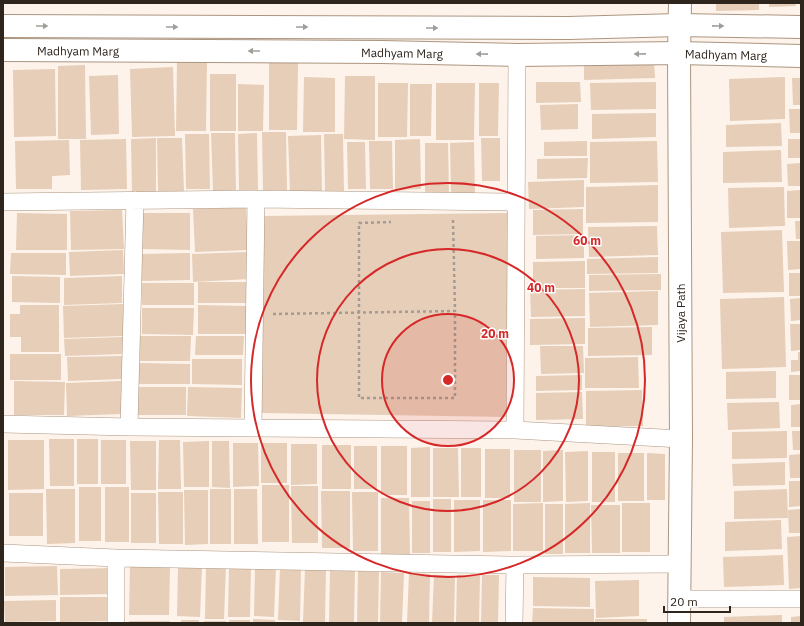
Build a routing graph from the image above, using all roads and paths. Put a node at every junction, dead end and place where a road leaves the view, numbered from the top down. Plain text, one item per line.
1 (680, 3) edge
2 (679, 25) junction
3 (3, 26) edge
4 (801, 27) edge
5 (3, 50) edge
6 (679, 53) junction
7 (516, 55) junction
8 (801, 56) edge
9 (256, 199) junction
10 (135, 200) junction
11 (3, 202) edge
12 (516, 202) junction
13 (446, 220) dead end
14 (398, 222) dead end
15 (455, 311) junction
16 (359, 313) junction
17 (255, 315) junction
18 (3, 424) edge
19 (129, 427) junction
20 (253, 427) junction
21 (515, 430) junction
22 (681, 439) junction
23 (3, 553) edge
24 (116, 558) junction
25 (679, 564) junction
26 (515, 565) junction
27 (679, 599) junction
28 (801, 599) edge
29 (116, 623) edge
30 (514, 623) edge
31 (679, 623) edge

1 - 2 street, Vijaya Path
3 -> 2 street, Madhyam Marg
2 -> 4 street, Madhyam Marg
2 - 6 street, Vijaya Path
7 -> 5 street, Madhyam Marg
6 -> 7 street, Madhyam Marg
6 - 8 street, Madhyam Marg
6 - 22 street, Vijaya Path
7 - 12 street
9 - 10 street
9 - 12 street
9 - 17 street
10 - 11 street
10 - 19 street
12 - 21 street
13 - 15 path
14 - 16 path
15 - 16 path
15 - 16 path
16 - 17 path
17 - 20 street
18 - 19 street
19 - 20 street
20 - 21 street
21 - 22 street
22 - 25 street, Vijaya Path
23 - 24 street
24 - 26 street
24 - 29 street
25 - 26 street
25 - 27 street, Vijaya Path
26 - 30 street
27 - 28 street
27 - 31 street, Vijaya Path

